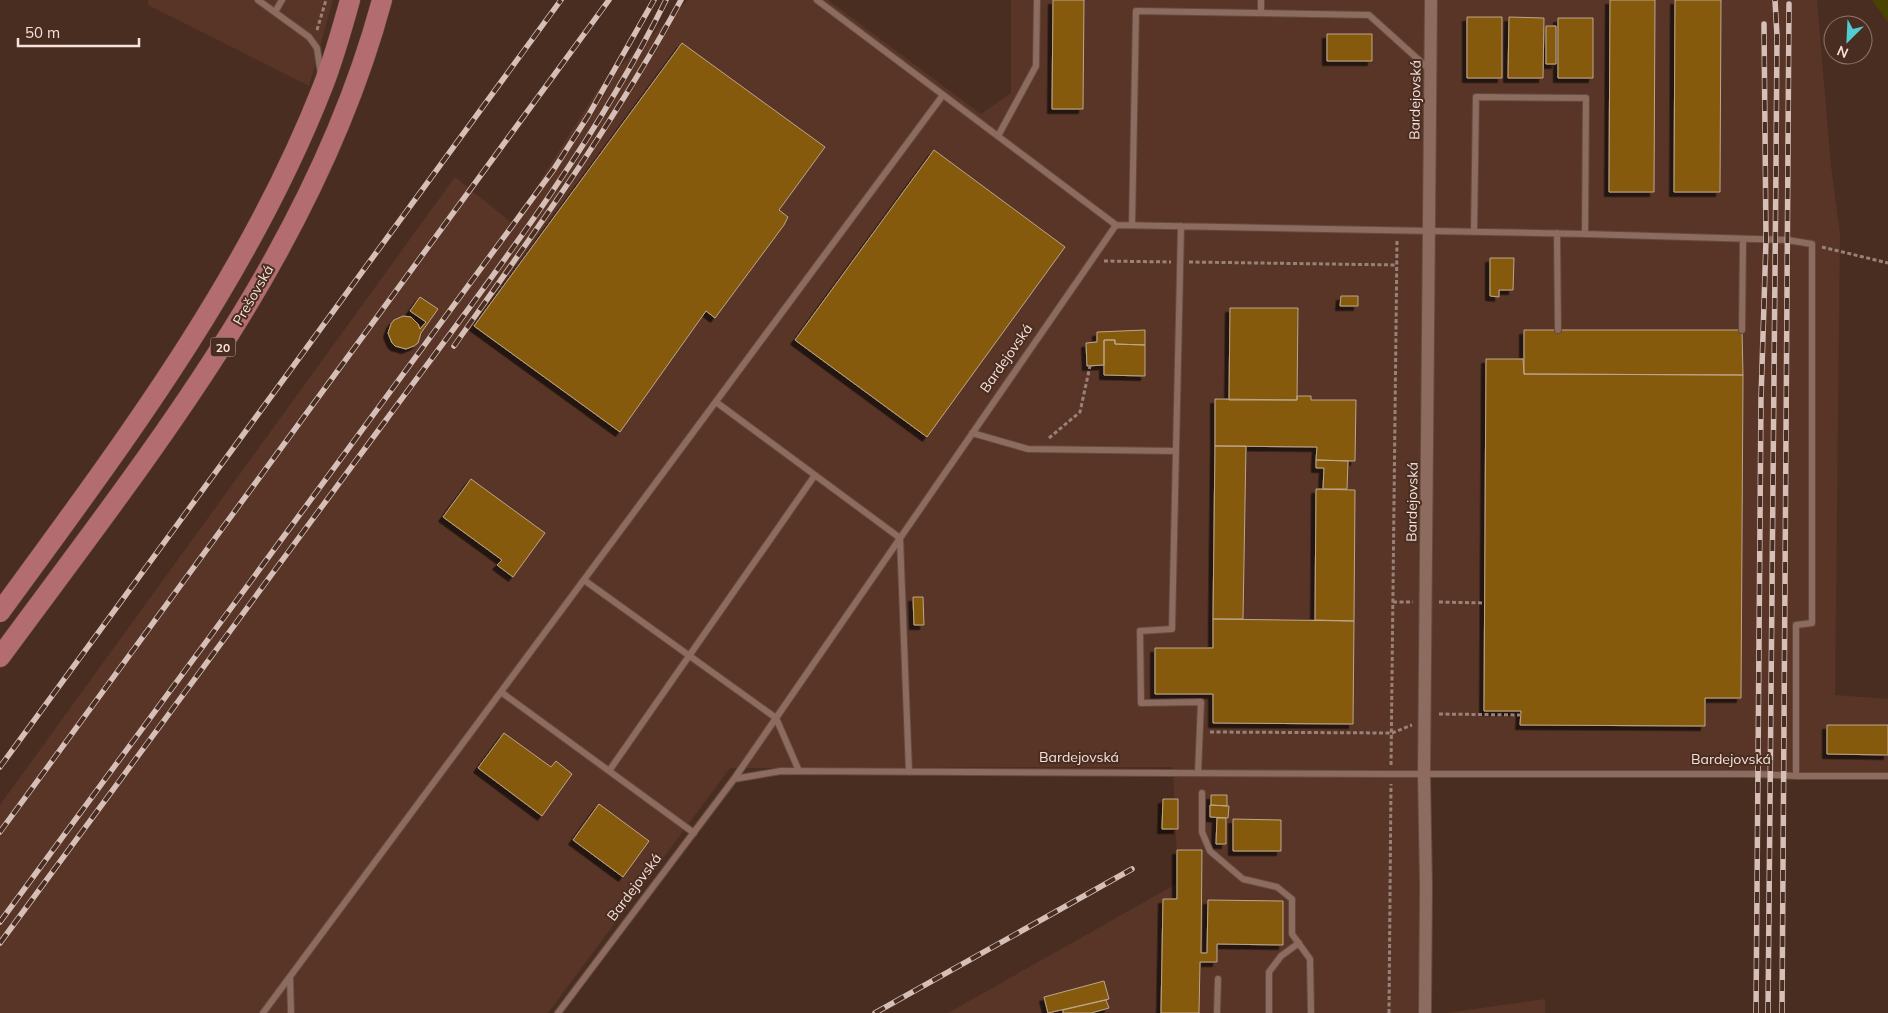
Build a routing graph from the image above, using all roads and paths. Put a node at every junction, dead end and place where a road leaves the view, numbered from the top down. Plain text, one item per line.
1 (258, 0) edge
2 (282, 0) edge
3 (326, 0) edge
4 (350, 0) edge
5 (382, 0) edge
6 (818, 0) edge
7 (1037, 0) edge
8 (1261, 0) edge
9 (1431, 0) edge
10 (275, 12) junction
11 (1261, 13) junction
12 (316, 31) dead end
13 (1430, 70) junction
14 (323, 86) junction
15 (943, 95) junction
16 (998, 136) junction
17 (1116, 225) junction
18 (1132, 225) junction
19 (1181, 226) junction
20 (1397, 230) junction
21 (1429, 231) junction
22 (1474, 232) junction
23 (1557, 233) junction
24 (1585, 234) junction
25 (1743, 240) junction
26 (1812, 244) junction
27 (1091, 260) junction
28 (1180, 262) junction
29 (1888, 263) edge
30 (1397, 265) junction
31 (1558, 330) dead end
32 (1742, 330) dead end
33 (1090, 366) dead end
34 (716, 402) junction
35 (972, 433) junction
36 (1034, 449) junction
37 (1176, 451) junction
38 (815, 475) junction
39 (900, 538) junction
40 (584, 580) junction
41 (0, 612) edge
42 (690, 656) junction
43 (0, 657) edge
44 (501, 692) junction
45 (1521, 715) dead end
46 (776, 718) junction
47 (1425, 720) junction
48 (1199, 732) junction
49 (1392, 733) junction
50 (609, 771) junction
51 (799, 771) junction
52 (909, 772) junction
53 (1198, 773) junction
54 (1391, 774) junction
55 (1424, 774) junction
56 (1796, 776) junction
57 (1888, 776) edge
58 (734, 779) junction
59 (1202, 793) dead end
60 (694, 833) junction
61 (1299, 943) junction
62 (290, 976) junction
63 (1218, 979) dead end
64 (263, 1013) edge
65 (291, 1013) edge
66 (558, 1013) edge
67 (1217, 1013) edge
68 (1269, 1013) edge
69 (1311, 1013) edge
70 (1389, 1013) edge
71 (1425, 1013) edge

1 - 10 lane
2 - 10 lane
3 - 12 path
4 - 14 main road, Prešovská / 20
5 - 43 main road, Prešovská / 20
6 - 15 lane
7 - 16 lane
8 - 11 lane
9 - 13 street, Bardejovská
10 - 14 lane
11 - 13 lane
11 - 18 lane
13 - 21 street, Bardejovská
14 - 41 main road, Prešovská / 20
15 - 16 lane
15 - 34 lane
16 - 17 lane
17 - 18 lane
17 - 27 lane, Bardejovská
18 - 19 lane
19 - 20 lane
19 - 28 lane
20 - 21 lane
20 - 30 path
21 - 22 lane
21 - 47 street, Bardejovská
22 - 23 lane
22 - 24 lane
23 - 24 lane
23 - 31 lane
24 - 25 lane
25 - 26 lane
25 - 32 lane
26 - 29 path
26 - 56 lane
27 - 28 path
27 - 35 lane, Bardejovská
28 - 30 path
28 - 37 lane
30 - 49 path
33 - 36 path
34 - 38 lane
34 - 40 lane
35 - 36 lane
35 - 39 lane, Bardejovská
36 - 37 lane
37 - 48 lane
38 - 39 lane
38 - 42 lane
39 - 46 lane, Bardejovská
39 - 52 lane
40 - 42 lane
40 - 44 lane
42 - 46 lane
42 - 50 lane
44 - 50 lane
44 - 62 lane
45 - 47 path
46 - 51 lane
46 - 58 lane, Bardejovská
47 - 49 path
47 - 55 street, Bardejovská
48 - 49 path
48 - 53 lane
49 - 54 path
50 - 60 lane
51 - 52 lane, Bardejovská
51 - 58 lane, Bardejovská
52 - 53 lane, Bardejovská
53 - 54 lane, Bardejovská
54 - 55 lane, Bardejovská
54 - 70 path
55 - 56 lane, Bardejovská
55 - 71 street, Bardejovská
56 - 57 lane, Bardejovská
58 - 60 lane, Bardejovská
59 - 61 lane
60 - 66 lane, Bardejovská
61 - 68 lane
61 - 69 lane
62 - 64 lane
62 - 65 lane
63 - 67 lane

